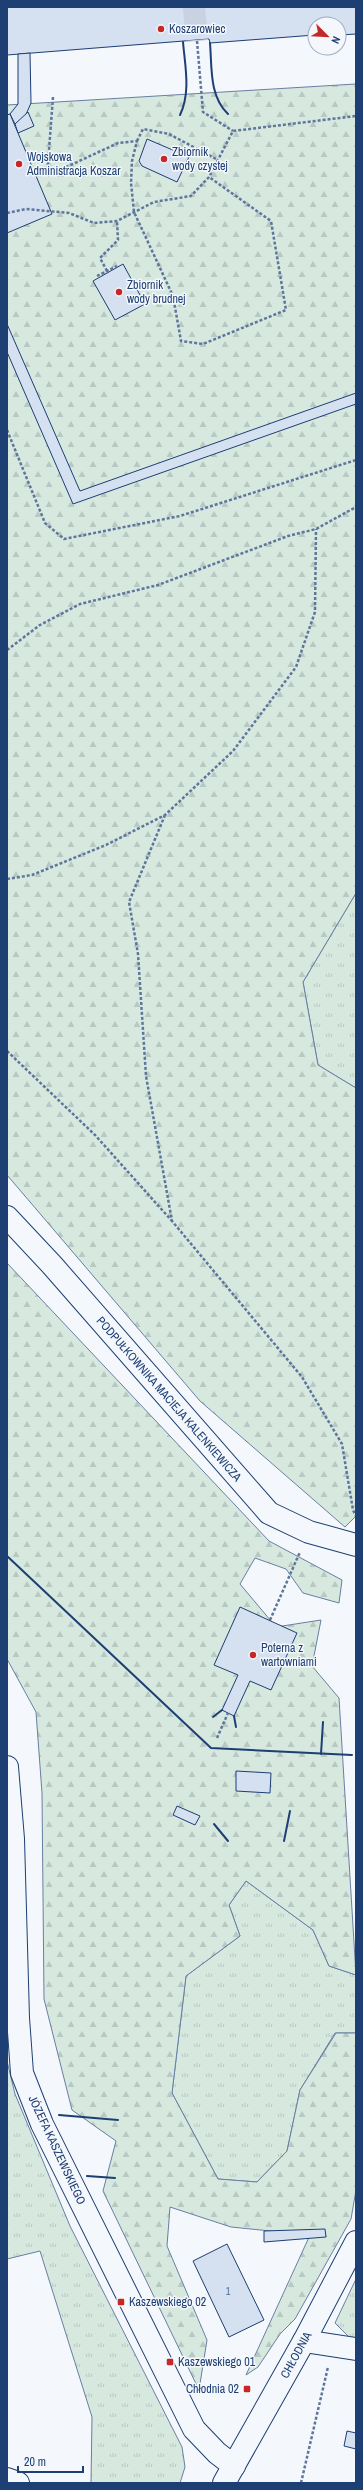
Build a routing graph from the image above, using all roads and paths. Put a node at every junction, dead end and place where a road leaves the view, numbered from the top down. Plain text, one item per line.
1 (197, 40) tunnel mouth
2 (53, 97) dead end
3 (356, 116) edge
4 (233, 131) junction
5 (138, 141) junction
6 (218, 160) junction
7 (209, 177) junction
8 (134, 212) junction
9 (7, 213) edge
10 (117, 221) junction
11 (117, 266) dead end
12 (107, 271) junction
13 (97, 276) dead end
14 (7, 430) edge
15 (356, 460) edge
16 (356, 507) edge
17 (316, 529) junction
18 (7, 650) edge
19 (165, 815) junction
20 (7, 879) edge
21 (7, 1051) edge
22 (7, 1217) edge
23 (172, 1221) junction
24 (356, 1516) edge
25 (309, 1532) junction
26 (356, 1545) edge
27 (270, 1620) dead end
28 (228, 1713) dead end
29 (217, 1738) dead end
30 (7, 1767) edge
31 (356, 2242) edge
32 (304, 2341) junction
33 (331, 2345) junction
34 (356, 2349) edge
35 (232, 2477) edge
36 (7, 2479) edge
37 (18, 2483) edge
38 (301, 2483) edge

1 - 4 path
2 - 5 path
3 - 4 path
4 - 6 path
5 - 6 path
5 - 8 path
6 - 7 path
7 - 8 path
7 - 8 path
8 - 10 path
9 - 10 path
10 - 12 path
11 - 12 path
12 - 13 path
14 - 15 path
16 - 17 path
17 - 18 path
17 - 19 path
19 - 20 path
19 - 23 path
21 - 23 path
22 - 25 street, PODPUŁKOWNIKA MACIEJA KALENKIEWICZA
23 - 24 path
25 - 26 street, PODPUŁKOWNIKA MACIEJA KALENKIEWICZA
25 - 27 path
28 - 29 path
30 - 35 street, JÓZEFA KASZEWSKIEGO
31 - 32 street, CHŁODNIA
32 - 33 street
32 - 35 street, CHŁODNIA
33 - 34 street
33 - 38 path
36 - 37 street

